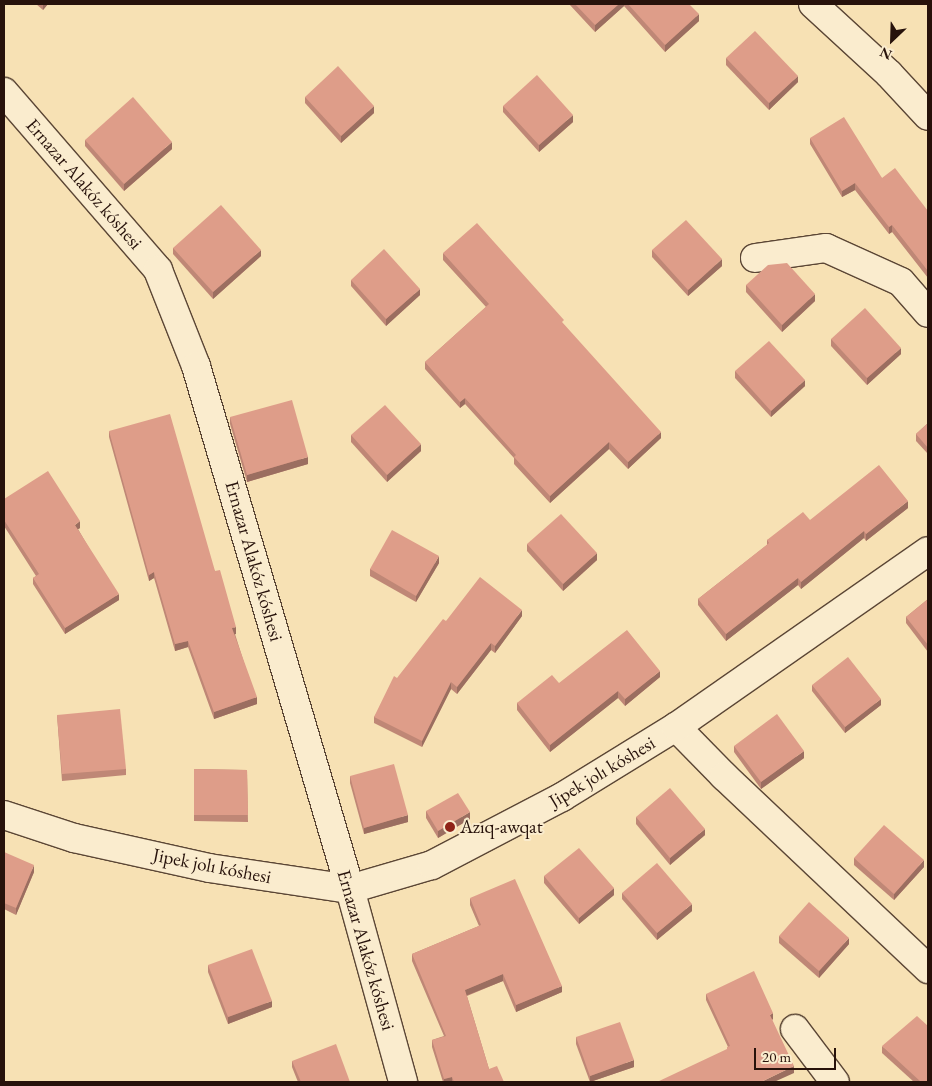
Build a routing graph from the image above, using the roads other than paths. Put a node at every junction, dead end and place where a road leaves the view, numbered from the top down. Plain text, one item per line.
1 (813, 4) edge
2 (4, 92) edge
3 (928, 116) edge
4 (755, 258) dead end
5 (928, 313) edge
6 (928, 551) edge
7 (676, 727) junction
8 (4, 815) edge
9 (350, 890) junction
10 (928, 969) edge
11 (795, 1029) dead end
12 (821, 1078) edge
13 (403, 1082) edge

1 - 3 street
2 - 9 street, Ernazar Alakóz kóshesi
4 - 5 street
6 - 7 street, Jipek jolı kóshesi
7 - 9 street, Jipek jolı kóshesi
7 - 10 street
8 - 9 street, Jipek jolı kóshesi
9 - 13 street, Ernazar Alakóz kóshesi
11 - 12 street

